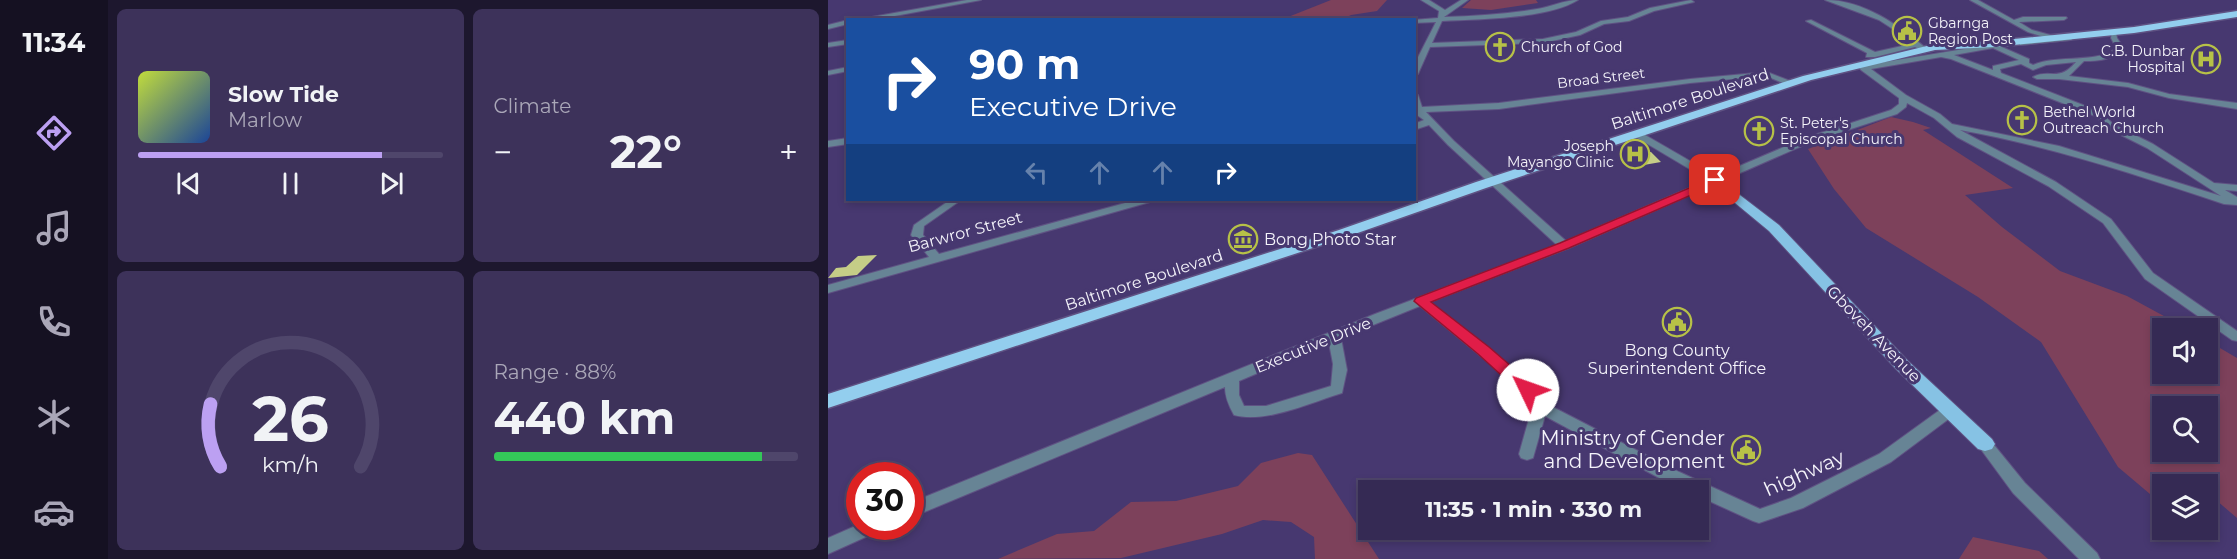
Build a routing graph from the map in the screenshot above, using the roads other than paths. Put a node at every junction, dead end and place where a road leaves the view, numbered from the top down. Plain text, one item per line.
1 (978, 0) edge
2 (1424, 0) edge
3 (1465, 0) edge
4 (1575, 0) edge
5 (1828, 0) edge
6 (1973, 0) edge
7 (1691, 2) dead end
8 (929, 4) edge
9 (2237, 14) edge
10 (1441, 17) junction
11 (867, 18) edge
12 (2064, 18) dead end
13 (1416, 21) edge
14 (1809, 21) dead end
15 (846, 22) edge
16 (2013, 22) junction
17 (828, 27) edge
18 (2134, 30) junction
19 (2114, 33) junction
20 (2052, 37) junction
21 (846, 42) edge
22 (828, 45) edge
23 (1426, 45) junction
24 (1995, 46) junction
25 (1919, 47) junction
26 (1939, 55) junction
27 (2082, 59) junction
28 (1867, 61) junction
29 (2022, 62) junction
30 (2033, 68) junction
31 (1416, 69) edge
32 (846, 70) edge
33 (828, 74) edge
34 (1998, 75) junction
35 (2037, 77) junction
36 (2062, 78) junction
37 (1790, 84) junction
38 (2022, 86) junction
39 (1903, 97) junction
40 (2237, 106) edge
41 (1417, 110) edge
42 (1431, 121) junction
43 (1416, 126) edge
44 (1950, 126) junction
45 (1637, 134) junction
46 (846, 141) edge
47 (828, 144) edge
48 (1715, 180) junction
49 (1494, 181) junction
50 (2210, 185) junction
51 (2237, 188) edge
52 (955, 201) edge
53 (1139, 201) edge
54 (2237, 204) edge
55 (1565, 246) junction
56 (935, 257) junction
57 (828, 289) edge
58 (1421, 301) junction
59 (2237, 337) edge
60 (1334, 338) junction
61 (1232, 379) junction
62 (828, 401) edge
63 (1540, 407) junction
64 (1949, 411) junction
65 (1984, 444) joint
66 (1527, 454) dead end
67 (924, 505) edge
68 (846, 538) edge
69 (828, 546) edge
70 (2091, 559) edge

1 - 8 street
2 - 10 street
3 - 10 street
4 - 10 street
5 - 25 street
6 - 16 street
7 - 23 street
8 - 11 street
9 - 18 highway, Baltimore Boulevard
10 - 13 street
10 - 23 street
12 - 16 street
14 - 28 street
15 - 17 street
16 - 20 street
18 - 19 street
18 - 20 highway, Baltimore Boulevard
19 - 24 street
19 - 27 street
20 - 25 highway, Baltimore Boulevard
21 - 22 street
23 - 31 street
24 - 26 street
24 - 29 street
25 - 28 highway, Baltimore Boulevard
26 - 28 street
26 - 34 street
27 - 30 street
27 - 36 street
28 - 37 highway, Baltimore Boulevard
28 - 39 street
29 - 30 street
29 - 34 street
30 - 35 street
32 - 33 street
34 - 38 street
35 - 36 street
35 - 38 street
36 - 40 street
37 - 41 street, Broad Street
37 - 45 highway, Baltimore Boulevard
38 - 50 street
39 - 44 street
39 - 48 street, Executive Drive
41 - 42 street
42 - 43 street
42 - 49 street
44 - 54 street
44 - 59 street
45 - 48 street, Gboveh Avenue
45 - 49 highway, Baltimore Boulevard
46 - 47 street
48 - 55 street, Executive Drive
48 - 64 main road, Gboveh Avenue
49 - 55 street
49 - 62 highway, Baltimore Boulevard
50 - 51 street
50 - 54 street
52 - 56 street
53 - 56 street, Barwror Street
55 - 58 street, Executive Drive
56 - 57 street, Barwror Street
58 - 60 street, Executive Drive
58 - 63 street, highway
60 - 61 street, Executive Drive
60 - 61 street
61 - 67 street, Executive Drive
63 - 64 street, highway
63 - 66 street
64 - 65 main road, Gboveh Avenue
65 - 70 street, Gboveh Avenue
68 - 69 street

